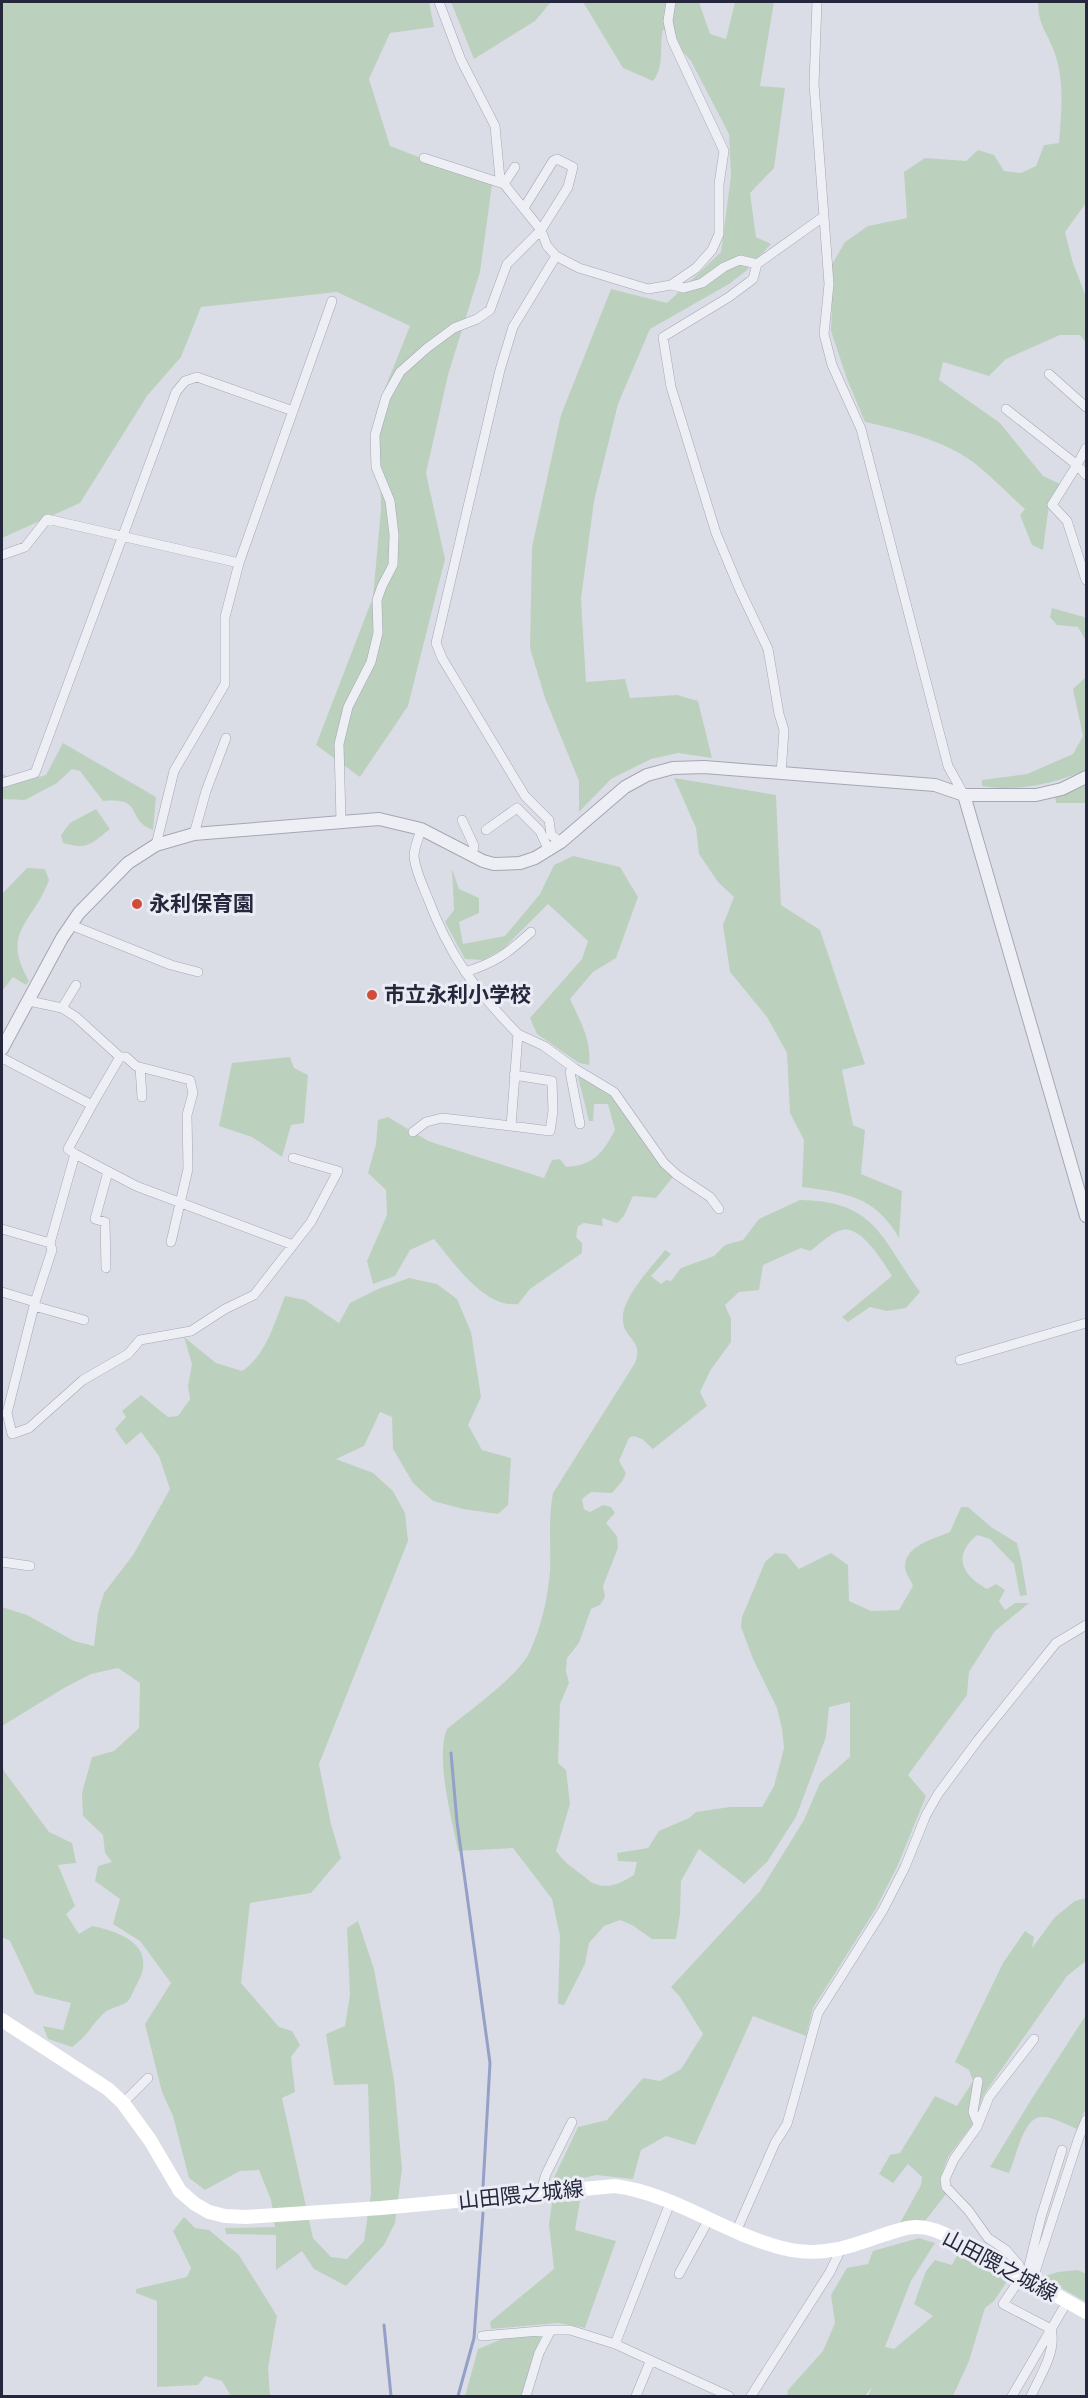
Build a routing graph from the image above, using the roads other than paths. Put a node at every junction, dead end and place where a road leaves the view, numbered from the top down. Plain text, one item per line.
1 (439, 2) edge
2 (670, 2) edge
3 (817, 2) edge
4 (424, 158) dead end
5 (515, 167) dead end
6 (504, 184) junction
7 (524, 208) junction
8 (823, 217) junction
9 (541, 230) junction
10 (556, 256) junction
11 (757, 264) junction
12 (671, 285) junction
13 (332, 301) dead end
14 (1049, 374) dead end
15 (1086, 407) edge
16 (1006, 409) dead end
17 (293, 411) junction
18 (1086, 448) edge
19 (1077, 465) junction
20 (1086, 475) edge
21 (123, 537) junction
22 (2, 555) edge
23 (239, 563) junction
24 (1086, 580) edge
25 (226, 738) dead end
26 (781, 774) junction
27 (1086, 777) edge
28 (2, 783) edge
29 (964, 795) junction
30 (462, 820) dead end
31 (341, 822) junction
32 (421, 829) junction
33 (486, 830) dead end
34 (194, 834) junction
35 (561, 842) junction
36 (156, 845) junction
37 (549, 850) junction
38 (472, 855) junction
39 (71, 925) junction
40 (531, 932) dead end
41 (198, 972) dead end
42 (465, 972) junction
43 (76, 985) dead end
44 (29, 1001) junction
45 (62, 1008) junction
46 (518, 1034) junction
47 (2, 1049) edge
48 (120, 1057) junction
49 (2, 1058) edge
50 (140, 1067) junction
51 (572, 1070) junction
52 (514, 1076) junction
53 (552, 1081) junction
54 (142, 1097) dead end
55 (92, 1106) junction
56 (580, 1124) dead end
57 (511, 1126) junction
58 (413, 1132) dead end
59 (75, 1154) junction
60 (293, 1158) dead end
61 (108, 1172) junction
62 (182, 1204) junction
63 (718, 1209) dead end
64 (1086, 1216) edge
65 (2, 1229) edge
66 (171, 1242) dead end
67 (50, 1243) junction
68 (293, 1245) junction
69 (106, 1268) dead end
70 (2, 1292) edge
71 (35, 1304) junction
72 (84, 1320) dead end
73 (1086, 1323) edge
74 (960, 1360) dead end
75 (2, 1562) edge
76 (30, 1566) dead end
77 (1086, 1625) edge
78 (2, 2020) edge
79 (1034, 2039) dead end
80 (148, 2078) dead end
81 (978, 2081) dead end
82 (123, 2103) junction
83 (1086, 2120) edge
84 (572, 2122) dead end
85 (978, 2124) junction
86 (1062, 2150) dead end
87 (540, 2194) junction
88 (670, 2203) junction
89 (709, 2219) junction
90 (736, 2232) junction
91 (840, 2251) junction
92 (679, 2274) dead end
93 (1027, 2278) junction
94 (1067, 2302) junction
95 (1086, 2313) edge
96 (1051, 2329) junction
97 (551, 2330) junction
98 (482, 2336) dead end
99 (615, 2344) junction
100 (650, 2362) junction
101 (526, 2397) edge
102 (636, 2397) edge
103 (729, 2397) edge
104 (751, 2397) edge
105 (1012, 2397) edge
106 (1031, 2397) edge

1 - 6 street
2 - 12 street
3 - 8 street
4 - 6 street
5 - 6 street
6 - 7 street
7 - 9 street
7 - 9 street
8 - 11 street
8 - 29 street
9 - 10 street
9 - 31 street
10 - 12 street
10 - 35 street
11 - 12 street
11 - 26 street
13 - 17 street
14 - 15 street
16 - 19 street
17 - 21 street
17 - 23 street
18 - 19 street
19 - 20 street
19 - 24 street
21 - 22 street
21 - 23 street
21 - 28 street
23 - 36 street
25 - 34 street
26 - 29 street
26 - 35 street
27 - 29 street
29 - 64 street
30 - 38 street
31 - 32 street
31 - 34 street
32 - 38 street
32 - 42 street
33 - 37 street
34 - 36 street
35 - 37 street
36 - 39 street
37 - 38 street
39 - 41 street
39 - 44 street
40 - 42 street
42 - 46 street
43 - 45 street
44 - 45 street
44 - 47 street
45 - 48 street
46 - 51 street
46 - 52 street
48 - 50 street
48 - 55 street
49 - 55 street
50 - 54 street
50 - 62 street
51 - 53 street
51 - 56 street
51 - 63 street
52 - 53 street
52 - 57 street
53 - 57 street
55 - 59 street
57 - 58 street
59 - 61 street
59 - 67 street
60 - 68 street
61 - 62 street
61 - 69 street
62 - 66 street
62 - 68 street
65 - 67 street
67 - 71 street
68 - 71 street
70 - 71 street
71 - 72 street
73 - 74 street
75 - 76 street
77 - 90 street
78 - 82 main road, 山田隈之城線
79 - 85 street
80 - 82 street
81 - 85 street
82 - 87 main road, 山田隈之城線
83 - 93 street
84 - 87 street
85 - 93 street
86 - 93 street
87 - 88 main road, 山田隈之城線
88 - 89 main road, 山田隈之城線
88 - 99 street
89 - 90 main road, 山田隈之城線
89 - 92 street
90 - 91 main road, 山田隈之城線
91 - 93 main road, 山田隈之城線
91 - 104 street
93 - 94 main road, 山田隈之城線
93 - 96 street
94 - 95 main road, 山田隈之城線
94 - 96 street
96 - 105 street
96 - 106 street
97 - 98 street
97 - 99 street
97 - 101 street
99 - 100 street
100 - 102 street
100 - 103 street

